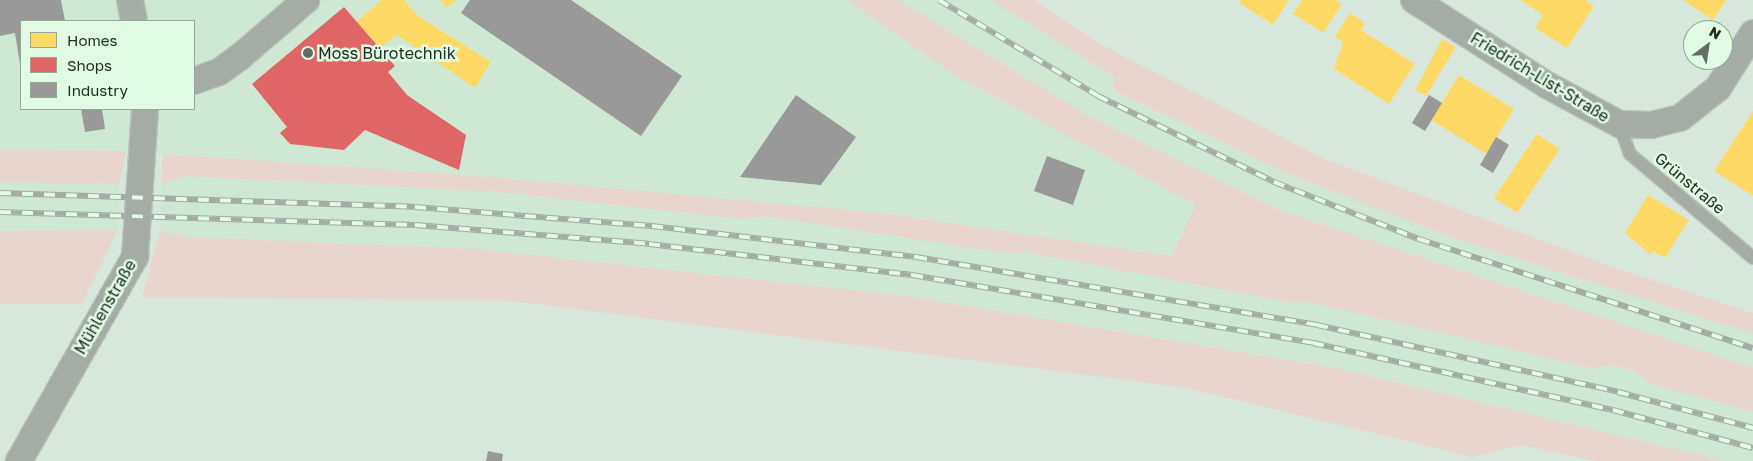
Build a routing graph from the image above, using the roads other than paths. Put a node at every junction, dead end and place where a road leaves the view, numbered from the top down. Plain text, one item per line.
1 (130, 0) edge
2 (306, 0) edge
3 (1414, 0) edge
4 (134, 20) edge
5 (1753, 33) edge
6 (195, 81) edge
7 (146, 110) edge
8 (1619, 124) junction
9 (1753, 258) edge
10 (19, 461) edge

1 - 4 street
2 - 6 street
3 - 8 street, Friedrich-List-Straße
5 - 8 street, Friedrich-List-Straße
7 - 10 street, Mühlenstraße
8 - 9 lane, Grünstraße

